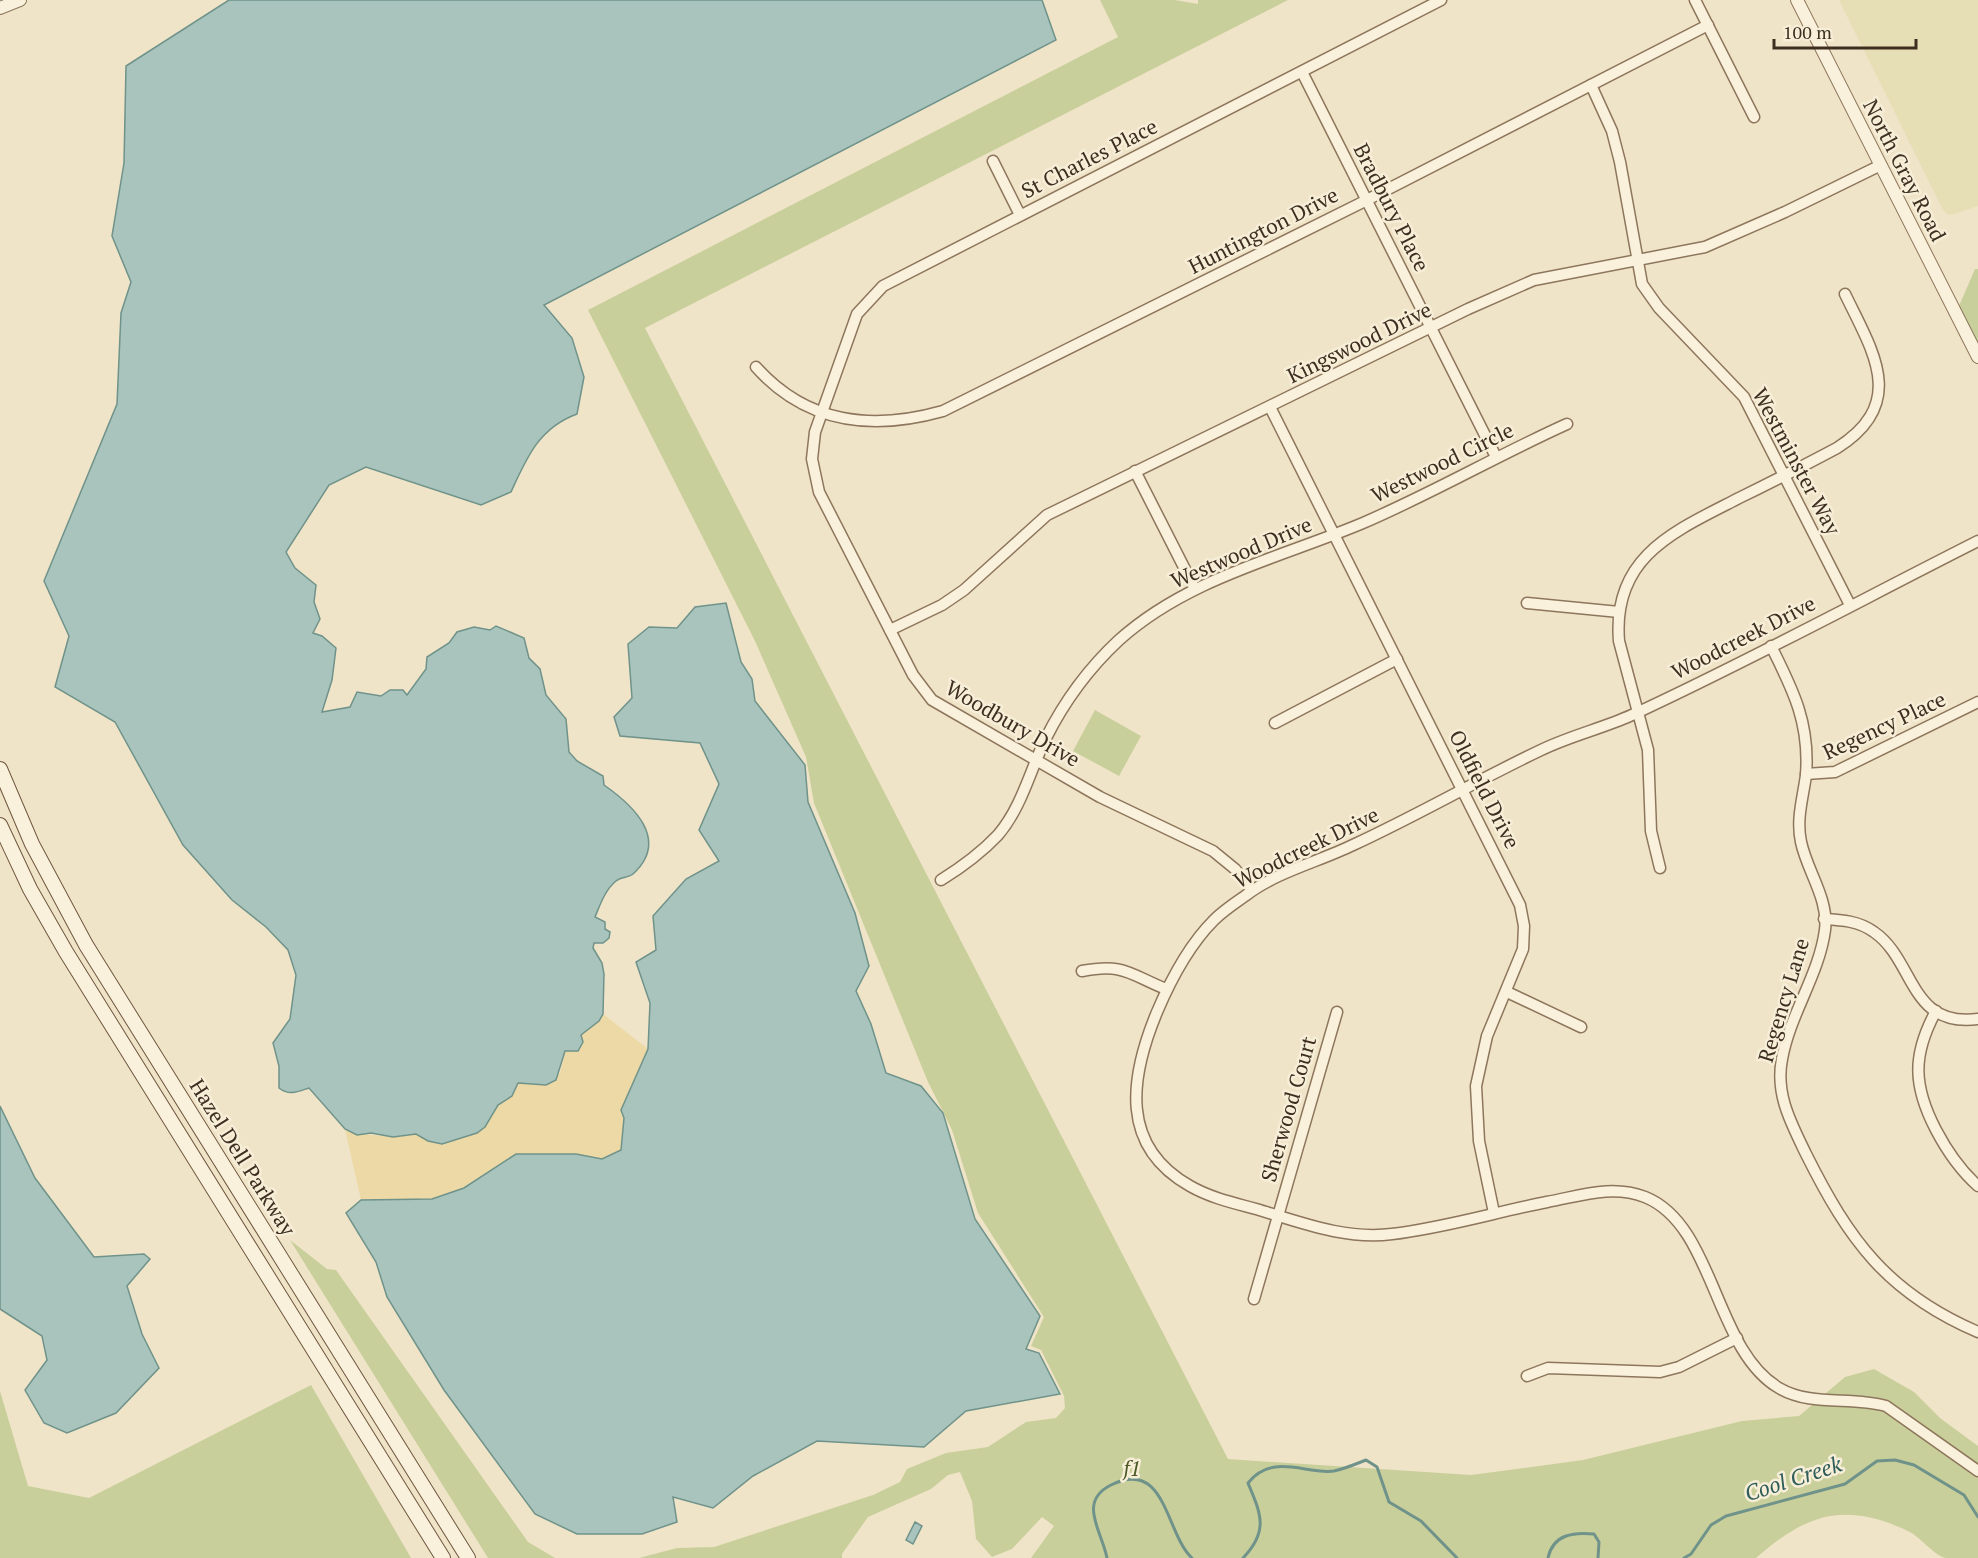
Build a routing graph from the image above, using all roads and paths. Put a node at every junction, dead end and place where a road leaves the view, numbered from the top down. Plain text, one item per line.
1 (20, 0) edge
2 (1441, 0) edge
3 (1695, 0) edge
4 (1797, 0) edge
5 (0, 8) edge
6 (1708, 25) junction
7 (1302, 72) junction
8 (1591, 85) junction
9 (1754, 117) dead end
10 (993, 161) dead end
11 (1881, 165) junction
12 (1367, 200) junction
13 (1020, 215) junction
14 (1636, 261) junction
15 (1845, 294) dead end
16 (1432, 328) junction
17 (1978, 357) edge
18 (756, 367) dead end
19 (1270, 407) junction
20 (822, 412) junction
21 (1567, 424) dead end
22 (1496, 457) junction
23 (1135, 471) junction
24 (1784, 476) junction
25 (1334, 534) junction
26 (1978, 541) edge
27 (1195, 589) junction
28 (1527, 603) dead end
29 (1850, 605) junction
30 (1619, 612) junction
31 (890, 630) junction
32 (1771, 646) junction
33 (1397, 658) junction
34 (1978, 702) edge
35 (1639, 711) junction
36 (1275, 723) dead end
37 (1037, 760) junction
38 (0, 769) edge
39 (1806, 774) junction
40 (1463, 789) junction
41 (0, 825) edge
42 (1660, 868) dead end
43 (941, 880) dead end
44 (1252, 890) junction
45 (1824, 919) junction
46 (1082, 971) dead end
47 (1166, 989) junction
48 (1507, 992) junction
49 (1936, 1011) junction
50 (1337, 1012) dead end
51 (1978, 1020) edge
52 (1581, 1027) dead end
53 (1978, 1186) edge
54 (1494, 1213) junction
55 (1277, 1216) junction
56 (1254, 1299) dead end
57 (1978, 1332) edge
58 (1737, 1338) junction
59 (1527, 1376) dead end
60 (1978, 1471) edge
61 (443, 1558) edge
62 (468, 1558) edge

1 - 5 street
2 - 7 street, St Charles Place
3 - 6 street
4 - 11 street, North Gray Road
6 - 8 street, Huntington Drive
6 - 9 street
7 - 12 street, Bradbury Place
7 - 13 street, St Charles Place
8 - 12 street, Huntington Drive
8 - 14 street, Westminster Way
10 - 13 street
11 - 14 street, Kingswood Drive
11 - 17 street, North Gray Road
12 - 16 street, Bradbury Place
12 - 20 street, Huntington Drive
13 - 20 street, St Charles Place
14 - 16 street, Kingswood Drive
14 - 24 street, Westminster Way
15 - 24 street
16 - 19 street, Kingswood Drive
16 - 22 street, Bradbury Place
18 - 20 street, Huntington Drive
19 - 23 street, Kingswood Drive
19 - 25 street, Oldfield Drive
20 - 31 street, Woodbury Drive
21 - 22 street, Westwood Circle
22 - 25 street, Westwood Circle
23 - 27 street
23 - 31 street, Kingswood Drive
24 - 29 street, Westminster Way
24 - 30 street
25 - 27 street, Westwood Drive
25 - 33 street, Oldfield Drive
26 - 29 street, Woodcreek Drive
27 - 37 street, Westwood Drive
28 - 30 street
29 - 32 street, Woodcreek Drive
30 - 35 street
31 - 37 street, Woodbury Drive
32 - 35 street, Woodcreek Drive
32 - 39 street, Regency Lane
33 - 36 street
33 - 40 street, Oldfield Drive
34 - 39 street, Regency Place
35 - 40 street, Woodcreek Drive
35 - 42 street
37 - 43 street, Westwood Drive
37 - 44 street, Woodbury Drive
38 - 62 main road, Hazel Dell Parkway
39 - 45 street, Regency Lane
40 - 44 street, Woodcreek Drive
40 - 48 street, Oldfield Drive
41 - 61 main road, Hazel Dell Parkway
44 - 47 street, Woodcreek Drive
45 - 49 street
45 - 57 street, Regency Lane
46 - 47 street
47 - 55 street, Woodcreek Drive
48 - 52 street
48 - 54 street, Oldfield Drive
49 - 51 street
49 - 53 street
50 - 55 street, Sherwood Court
54 - 55 street, Woodcreek Drive
54 - 58 street, Woodcreek Drive
55 - 56 street, Sherwood Court
58 - 59 street
58 - 60 street, Woodcreek Drive

